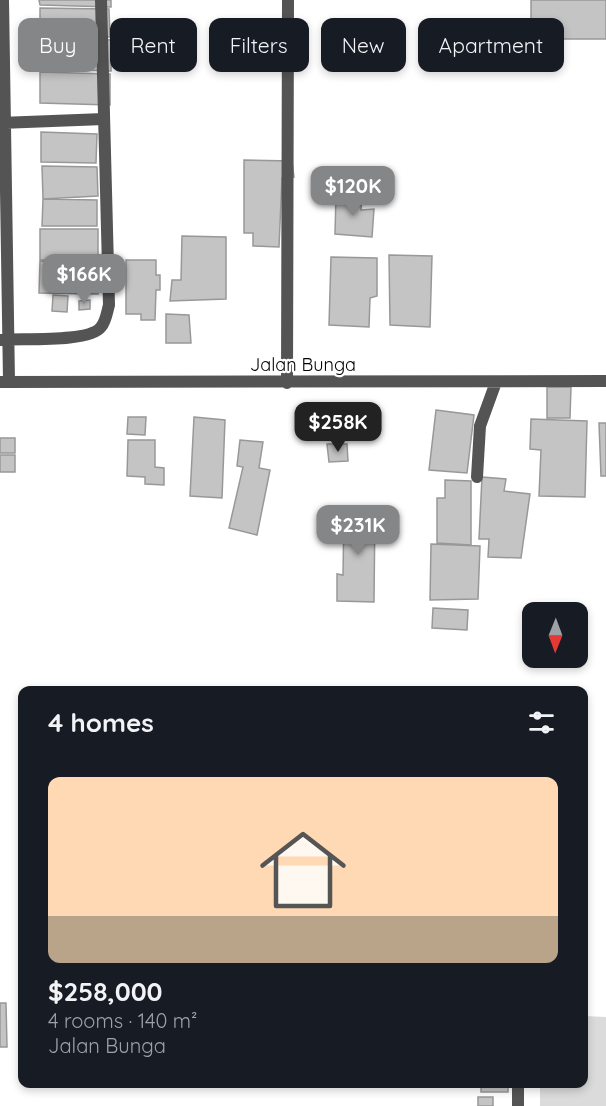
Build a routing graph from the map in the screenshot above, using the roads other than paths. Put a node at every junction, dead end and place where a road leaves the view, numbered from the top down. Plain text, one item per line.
1 (3, 0) edge
2 (101, 0) edge
3 (288, 0) edge
4 (104, 119) junction
5 (2, 123) edge
6 (5, 339) edge
7 (606, 381) edge
8 (4, 382) edge
9 (496, 382) junction
10 (287, 383) junction
11 (477, 477) dead end
12 (519, 1088) edge
13 (518, 1106) edge

1 - 5 street
2 - 4 street
3 - 10 street
4 - 5 street
4 - 6 street
5 - 6 street
6 - 8 street
7 - 9 street, Jalan Bunga
8 - 10 street, Jalan Bunga
9 - 10 street, Jalan Bunga
9 - 11 street
12 - 13 street

